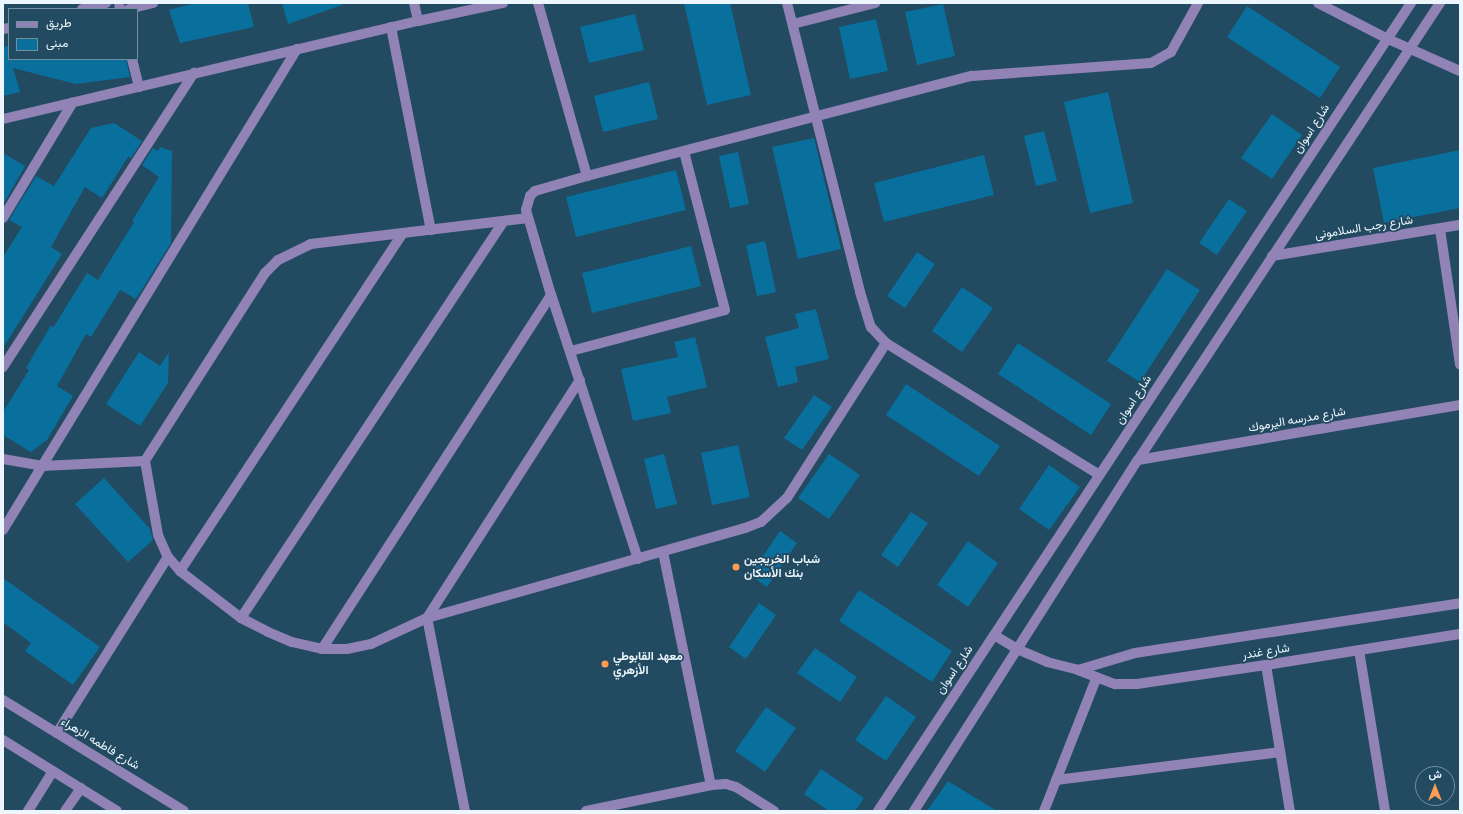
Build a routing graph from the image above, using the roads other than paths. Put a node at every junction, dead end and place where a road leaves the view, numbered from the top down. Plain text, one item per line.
1 (106, 3) edge
2 (153, 3) edge
3 (414, 3) edge
4 (503, 3) edge
5 (538, 3) edge
6 (787, 3) edge
7 (875, 3) edge
8 (1198, 3) edge
9 (1318, 3) edge
10 (1411, 3) edge
11 (1440, 3) edge
12 (86, 8) edge
13 (133, 8) edge
14 (418, 21) junction
15 (792, 24) junction
16 (391, 27) junction
17 (1388, 38) junction
18 (1410, 48) junction
19 (297, 49) junction
20 (132, 60) edge
21 (1460, 71) edge
22 (194, 73) junction
23 (139, 87) junction
24 (73, 102) junction
25 (816, 117) junction
26 (3, 119) edge
27 (684, 151) junction
28 (587, 176) junction
29 (3, 218) edge
30 (528, 218) junction
31 (503, 222) junction
32 (1460, 226) edge
33 (1440, 229) junction
34 (431, 230) junction
35 (403, 233) junction
36 (1272, 256) junction
37 (551, 295) junction
38 (886, 343) junction
39 (571, 351) junction
40 (1460, 365) edge
41 (3, 367) edge
42 (580, 380) junction
43 (1460, 405) edge
44 (3, 459) edge
45 (1138, 460) junction
46 (145, 461) junction
47 (42, 466) junction
48 (1100, 475) junction
49 (3, 530) edge
50 (663, 552) junction
51 (168, 557) junction
52 (638, 559) junction
53 (180, 570) junction
54 (1460, 603) edge
55 (241, 618) junction
56 (427, 618) junction
57 (1460, 634) edge
58 (994, 635) junction
59 (322, 649) junction
60 (1017, 649) junction
61 (1359, 650) junction
62 (1266, 665) junction
63 (1078, 670) junction
64 (1096, 679) junction
65 (3, 700) edge
66 (57, 733) junction
67 (3, 740) edge
68 (1280, 752) junction
69 (53, 771) junction
70 (1056, 780) junction
71 (711, 785) junction
72 (81, 788) junction
73 (28, 811) edge
74 (66, 811) edge
75 (117, 811) edge
76 (184, 811) edge
77 (465, 811) edge
78 (586, 811) edge
79 (774, 811) edge
80 (878, 811) edge
81 (914, 811) edge
82 (1044, 811) edge
83 (1290, 811) edge
84 (1385, 811) edge

1 - 12 street
2 - 13 street
3 - 14 street
4 - 14 street
5 - 28 street
6 - 15 street
7 - 15 street
8 - 25 street
9 - 17 street
10 - 17 street, شارع اسوان
11 - 18 street
14 - 16 street
15 - 25 street
16 - 19 street
16 - 34 street
17 - 18 street
17 - 48 street, شارع اسوان
18 - 21 street
18 - 36 street
19 - 22 street
19 - 47 street
20 - 23 street
22 - 23 street
22 - 41 street
23 - 24 street
24 - 26 street
24 - 29 street
25 - 27 street
25 - 38 street
27 - 28 street
27 - 39 street
28 - 30 street
30 - 31 street
30 - 37 street
31 - 34 street
31 - 55 street
32 - 33 street, شارع رجب السلامونى
33 - 36 street, شارع رجب السلامونى
33 - 40 street
34 - 35 street
35 - 46 street
35 - 53 street
36 - 45 street
37 - 39 street
37 - 59 street
38 - 48 street
38 - 50 street
39 - 42 street
42 - 52 street
42 - 56 street
43 - 45 street, شارع مدرسه اليرموك
44 - 47 street
45 - 60 street
46 - 47 street
46 - 51 street
47 - 49 street
48 - 58 street, شارع اسوان
50 - 52 street
50 - 71 street
51 - 53 street
51 - 66 street
52 - 56 street
53 - 55 street
54 - 63 street, شارع غندر
55 - 59 street
56 - 59 street
56 - 77 street
57 - 61 street, شارع غندر
58 - 60 street, شارع غندر
58 - 80 street, شارع اسوان
60 - 63 street, شارع غندر
60 - 81 street
61 - 62 street, شارع غندر
61 - 84 street
62 - 64 street, شارع غندر
62 - 68 street
63 - 64 street, شارع غندر
64 - 70 street
65 - 66 street, شارع فاطمه الزهراء
66 - 76 street, شارع فاطمه الزهراء
67 - 69 street
68 - 70 street
68 - 83 street
69 - 72 street
69 - 73 street
70 - 82 street
71 - 78 street
71 - 79 street
72 - 74 street
72 - 75 street

